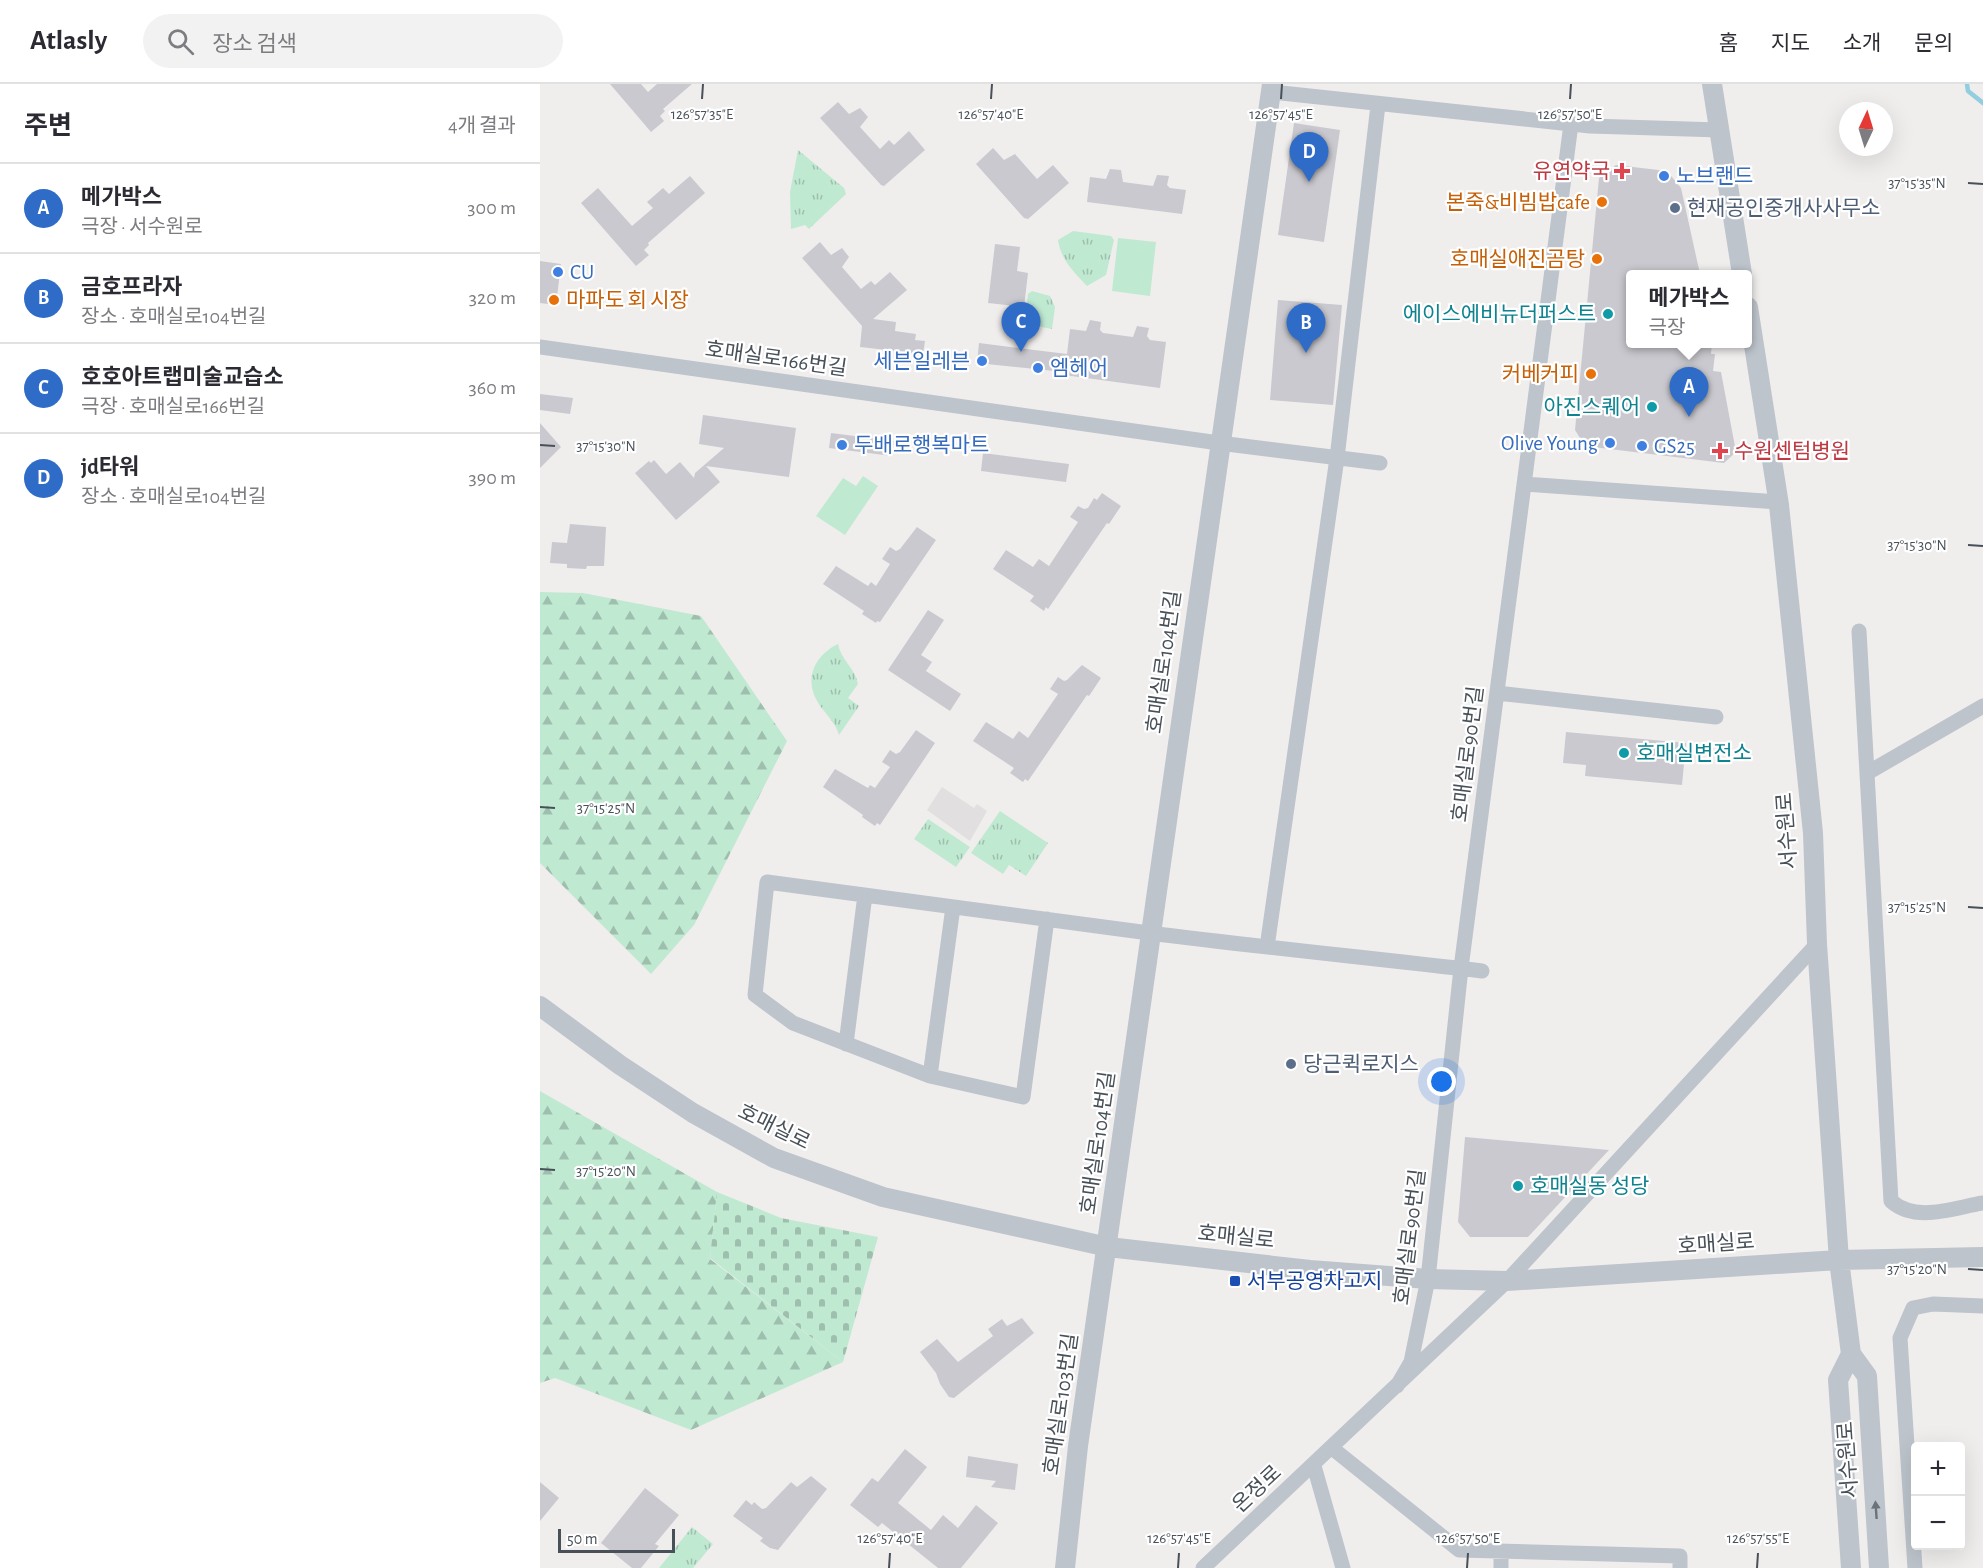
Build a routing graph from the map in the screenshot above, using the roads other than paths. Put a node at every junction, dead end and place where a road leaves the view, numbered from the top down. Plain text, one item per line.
1 (1712, 84) edge
2 (1272, 88) edge
3 (1378, 105) junction
4 (1571, 124) junction
5 (1720, 130) junction
6 (1741, 270) edge
7 (1752, 333) edge
8 (540, 346) edge
9 (1219, 443) junction
10 (1337, 458) junction
11 (1380, 463) dead end
12 (1524, 484) junction
13 (1778, 502) junction
14 (1859, 631) dead end
15 (1497, 693) junction
16 (1983, 706) edge
17 (1716, 717) dead end
18 (1869, 772) junction
19 (864, 895) junction
20 (953, 907) junction
21 (1047, 919) junction
22 (1150, 933) junction
23 (1817, 944) junction
24 (1268, 946) junction
25 (1461, 968) junction
26 (1482, 971) dead end
27 (540, 1006) edge
28 (846, 1044) junction
29 (930, 1076) junction
30 (1983, 1203) edge
31 (1108, 1247) junction
32 (1983, 1257) edge
33 (1839, 1260) junction
34 (1428, 1279) junction
35 (1508, 1281) junction
36 (1983, 1306) edge
37 (1851, 1354) junction
38 (1397, 1386) junction
39 (1332, 1448) junction
40 (1314, 1466) junction
41 (1501, 1551) junction
42 (1065, 1568) edge
43 (1203, 1568) edge
44 (1343, 1568) edge
45 (1501, 1568) edge
46 (1680, 1568) edge
47 (1851, 1568) edge
48 (1880, 1568) edge
49 (1915, 1568) edge

1 - 5 street
2 - 3 street
2 - 9 street, 호매실로104번길
3 - 4 street
3 - 10 street
4 - 5 street
4 - 12 street, 호매실로90번길
5 - 6 street
7 - 13 street, 서수원로
8 - 9 street, 호매실로166번길
9 - 10 street, 호매실로166번길
9 - 22 street, 호매실로104번길
10 - 11 street, 호매실로166번길
10 - 24 street
12 - 13 street
12 - 15 street, 호매실로90번길
13 - 23 street, 서수원로
14 - 18 street
15 - 17 street
15 - 25 street, 호매실로90번길
16 - 18 street
18 - 30 street
19 - 20 street
19 - 28 street
19 - 28 street
20 - 21 street
20 - 29 street
21 - 22 street
21 - 29 street
22 - 24 street
22 - 31 street, 호매실로104번길
23 - 33 street, 서수원로
23 - 35 street, 온정로
24 - 25 street
25 - 26 street
25 - 34 street, 호매실로90번길
27 - 31 street, 호매실로
28 - 29 street
31 - 34 street, 호매실로
31 - 42 street, 호매실로103번길
32 - 33 street, 호매실로
33 - 35 street, 호매실로
33 - 37 street, 서수원로
34 - 35 street, 호매실로
34 - 38 street, 호매실로90번길
35 - 38 street, 온정로
36 - 49 street
37 - 47 street, 서수원로
48 -> 37 street, 서수원로
38 - 39 street, 온정로
39 - 40 street, 온정로
39 - 41 street
40 - 43 street, 온정로
40 - 44 street
41 - 45 street
41 - 46 street

